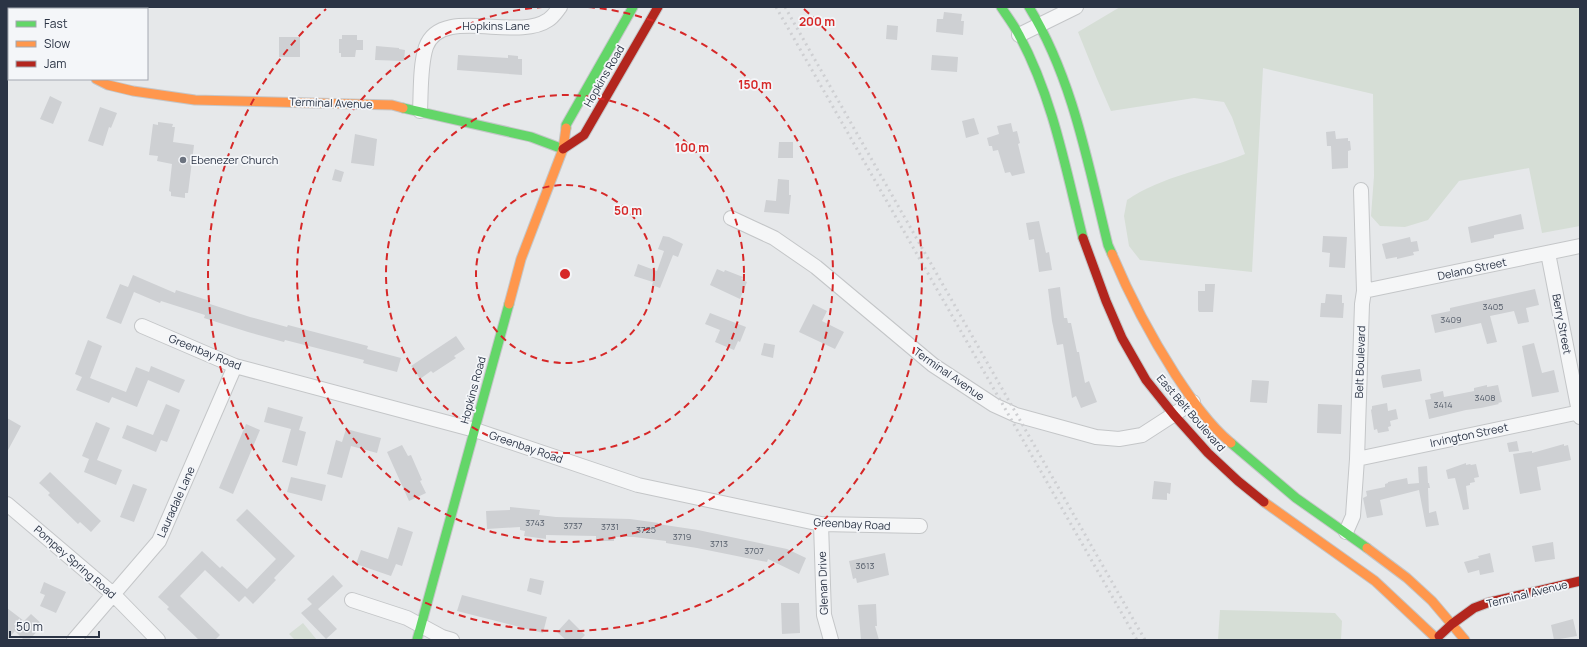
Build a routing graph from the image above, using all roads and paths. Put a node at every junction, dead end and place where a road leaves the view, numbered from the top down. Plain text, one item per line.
1 (560, 7) edge
2 (633, 7) edge
3 (658, 7) edge
4 (1002, 7) edge
5 (1029, 7) edge
6 (1076, 7) edge
7 (1040, 25) junction
8 (1018, 35) junction
9 (98, 80) edge
10 (420, 111) junction
11 (564, 149) junction
12 (1361, 190) dead end
13 (731, 218) dead end
14 (1580, 246) edge
15 (1548, 253) junction
16 (1364, 291) junction
17 (142, 326) dead end
18 (235, 366) junction
19 (1193, 402) junction
20 (1580, 414) edge
21 (1174, 415) junction
22 (475, 430) junction
23 (1357, 459) junction
24 (7, 504) edge
25 (821, 524) junction
26 (920, 526) dead end
27 (1346, 532) junction
28 (1580, 581) edge
29 (113, 594) junction
30 (352, 600) dead end
31 (1452, 624) junction
32 (421, 626) junction
33 (1437, 639) edge
34 (74, 640) edge
35 (158, 640) edge
36 (417, 640) edge
37 (452, 640) edge
38 (831, 640) edge
39 (1465, 640) edge

1 - 10 street, Hopkins Lane
2 - 11 main road, Hopkins Road
3 - 11 main road, Hopkins Road
4 - 8 main road, East Belt Boulevard
5 - 7 main road, East Belt Boulevard
6 - 7 street
7 - 8 street
7 - 19 main road, East Belt Boulevard
8 - 21 main road, East Belt Boulevard
9 - 10 main road, Terminal Avenue
10 - 11 main road, Terminal Avenue
11 - 22 main road, Hopkins Road
12 - 16 street, Belt Boulevard
13 - 21 street, Terminal Avenue
14 - 15 street, Delano Street
15 - 16 street, Delano Street
15 - 20 street, Berry Street
16 - 23 street, Belt Boulevard
17 - 18 street, Greenbay Road
18 - 22 street, Greenbay Road
18 - 29 street, Lauradale Lane
19 - 21 street, Terminal Avenue
19 - 27 main road, East Belt Boulevard
20 - 23 street, Irvington Street
21 - 33 main road, East Belt Boulevard
22 - 25 street, Greenbay Road
22 - 32 main road, Hopkins Road
23 - 27 street, Belt Boulevard
24 - 29 street, Pompey Spring Road
25 - 26 street, Greenbay Road
25 - 38 street, Glenan Drive
27 - 31 main road, East Belt Boulevard
28 - 31 main road, Terminal Avenue
29 - 34 street, Lauradale Lane
29 - 35 street, Pompey Spring Road
30 - 32 street
31 - 33 main road, Terminal Avenue
31 - 39 main road, East Belt Boulevard
32 - 36 main road, Hopkins Road
32 - 37 street

